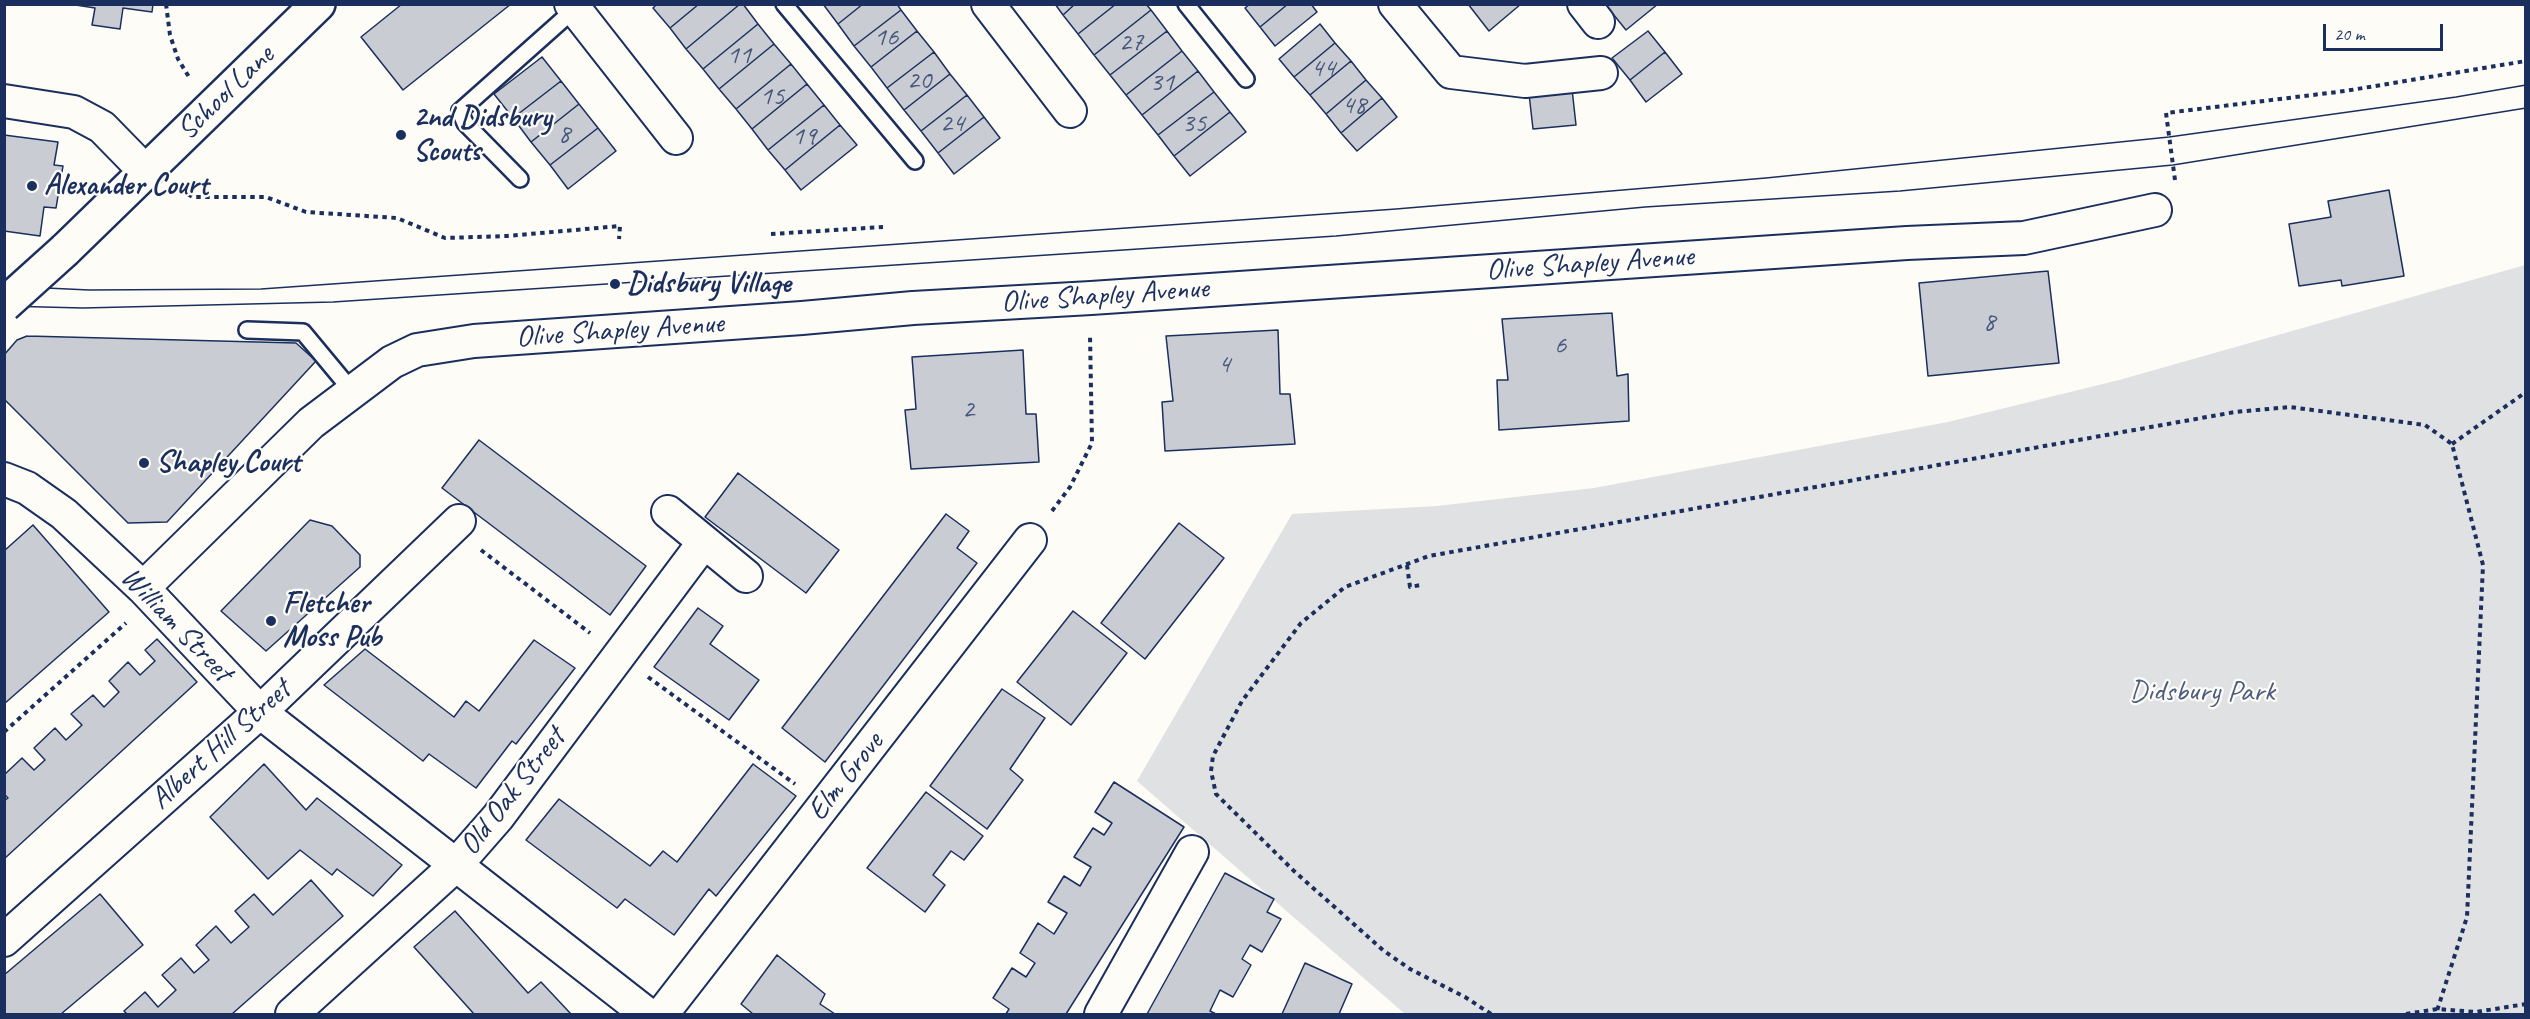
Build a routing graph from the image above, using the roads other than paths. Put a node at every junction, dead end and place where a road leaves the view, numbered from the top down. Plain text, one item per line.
1 (318, 4) edge
2 (783, 4) edge
3 (988, 4) edge
4 (1186, 4) edge
5 (1395, 4) edge
6 (576, 6) edge
7 (1600, 73) dead end
8 (1246, 79) dead end
9 (4, 101) edge
10 (1070, 111) dead end
11 (676, 138) dead end
12 (915, 161) dead end
13 (145, 171) junction
14 (520, 180) dead end
15 (2156, 210) dead end
16 (4, 305) edge
17 (247, 330) dead end
18 (352, 391) junction
19 (4, 479) edge
20 (668, 512) dead end
21 (456, 524) road end
22 (1030, 540) road end
23 (704, 542) junction
24 (746, 576) dead end
25 (148, 593) junction
26 (260, 712) junction
27 (1192, 852) dead end
28 (456, 865) junction
29 (4, 940) edge
30 (292, 1014) edge
31 (647, 1014) edge
32 (662, 1014) edge
33 (1101, 1014) edge

1 - 13 street, School Lane
2 - 12 lane
3 - 10 street
4 - 8 lane
5 - 7 street
6 - 11 street
6 - 14 lane
9 - 13 street
13 - 16 street, School Lane, bridge
15 - 18 street, Olive Shapley Avenue
17 - 18 lane
18 - 25 street, Olive Shapley Avenue
19 - 25 street, William Street
20 - 23 street
21 - 26 street, Albert Hill Street
22 - 32 street, Elm Grove
23 - 24 street
23 - 28 street, Old Oak Street
25 - 26 street, William Street
26 - 28 street, William Street
26 - 29 street, Albert Hill Street
27 - 33 street
28 - 30 street, Old Oak Street
28 - 31 street

